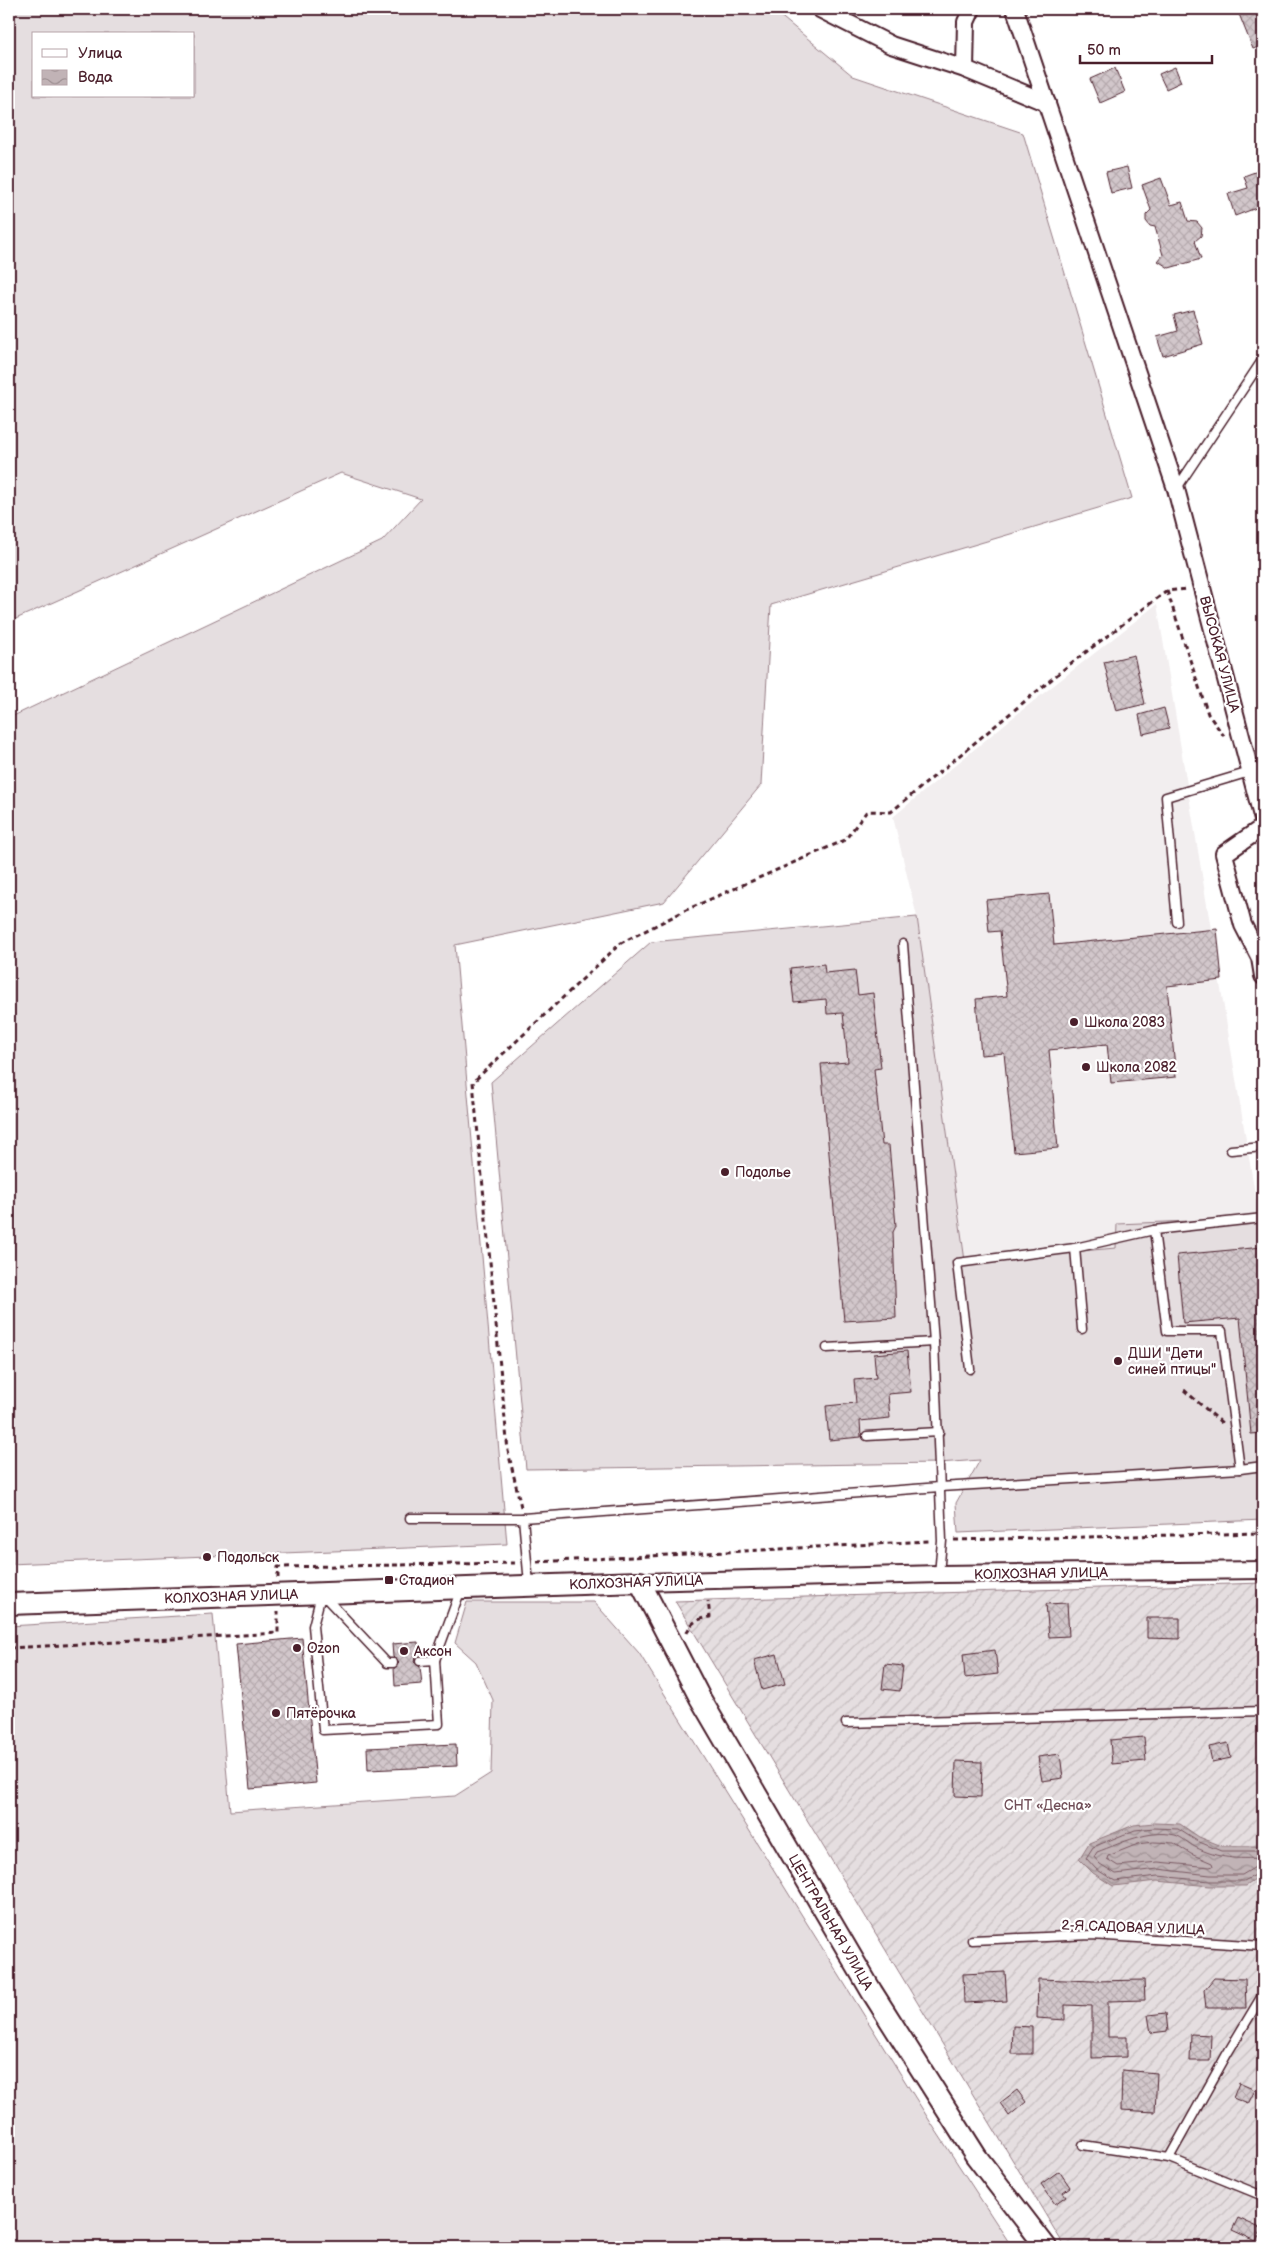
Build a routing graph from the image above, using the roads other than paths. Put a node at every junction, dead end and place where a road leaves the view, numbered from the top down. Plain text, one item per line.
1 (820, 9) edge
2 (972, 9) edge
3 (1015, 9) edge
4 (965, 69) junction
5 (1047, 104) junction
6 (1263, 359) edge
7 (1176, 488) junction
8 (1257, 770) edge
9 (1263, 820) edge
10 (1263, 827) edge
11 (1177, 922) dead end
12 (903, 944) dead end
13 (1263, 976) edge
14 (1263, 1147) edge
15 (1231, 1150) dead end
16 (1263, 1218) edge
17 (1154, 1230) junction
18 (1075, 1248) junction
19 (1082, 1329) dead end
20 (934, 1342) junction
21 (827, 1348) dead end
22 (970, 1369) dead end
23 (939, 1432) junction
24 (868, 1436) dead end
25 (1263, 1466) edge
26 (1240, 1469) junction
27 (940, 1487) junction
28 (410, 1518) dead end
29 (523, 1518) junction
30 (1263, 1570) edge
31 (939, 1574) junction
32 (640, 1582) junction
33 (529, 1586) junction
34 (461, 1588) junction
35 (321, 1593) junction
36 (9, 1604) edge
37 (435, 1660) junction
38 (420, 1661) dead end
39 (393, 1663) dead end
40 (1263, 1711) edge
41 (846, 1723) dead end
42 (972, 1940) dead end
43 (1263, 1946) edge
44 (1263, 1994) edge
45 (1083, 2145) dead end
46 (1170, 2158) junction
47 (1263, 2196) edge
48 (1046, 2247) edge

1 - 4 street
2 - 4 street
3 - 5 street, ВЫСОКАЯ УЛИЦА
4 - 5 street
5 - 7 street, ВЫСОКАЯ УЛИЦА
6 - 7 lane
7 - 8 street, ВЫСОКАЯ УЛИЦА
8 - 9 street, ВЫСОКАЯ УЛИЦА
8 - 11 lane
10 - 13 street
12 - 20 lane
14 - 15 lane
16 - 17 lane
17 - 18 lane
17 - 26 lane
18 - 19 lane
18 - 22 lane
20 - 21 lane
20 - 23 lane
23 - 24 lane
23 - 27 lane
25 - 26 lane
26 - 27 lane
27 - 29 lane
27 - 31 lane
28 - 29 lane
29 - 33 lane
30 - 31 street, КОЛХОЗНАЯ УЛИЦА
31 - 32 street, КОЛХОЗНАЯ УЛИЦА
32 - 33 street, КОЛХОЗНАЯ УЛИЦА
32 - 48 street, ЦЕНТРАЛЬНАЯ УЛИЦА
33 - 34 street, КОЛХОЗНАЯ УЛИЦА
34 - 35 street, КОЛХОЗНАЯ УЛИЦА
34 - 37 lane
35 - 36 street, КОЛХОЗНАЯ УЛИЦА
35 - 37 lane
35 - 39 lane
37 - 38 lane
40 - 41 lane
42 - 43 lane, 2-Я САДОВАЯ УЛИЦА
44 - 46 lane
45 - 46 lane
46 - 47 lane

